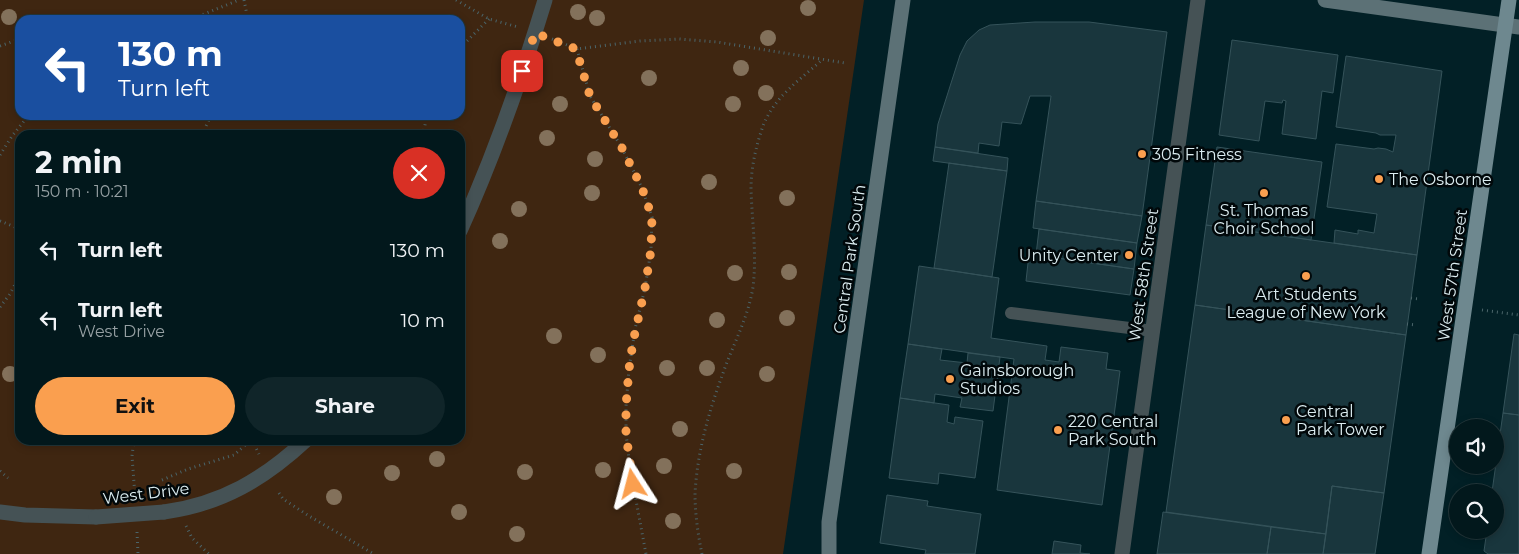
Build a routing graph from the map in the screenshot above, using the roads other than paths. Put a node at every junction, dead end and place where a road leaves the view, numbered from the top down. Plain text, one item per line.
1 (545, 0) edge
2 (903, 0) edge
3 (1198, 0) edge
4 (1326, 0) edge
5 (1509, 0) edge
6 (1512, 26) edge
7 (465, 219) edge
8 (1011, 313) dead end
9 (1153, 331) junction
10 (300, 445) edge
11 (0, 512) edge
12 (829, 522) junction
13 (820, 554) edge
14 (829, 554) edge
15 (1122, 554) edge
16 (1430, 554) edge

1 - 7 street
2 - 12 main road, Central Park South
3 - 9 street, West 58th Street
4 - 6 main road
5 - 6 main road, West 57th Street
6 - 16 main road, West 57th Street
8 - 9 lane
9 - 15 street, West 58th Street
10 - 11 street, West Drive, bridge
12 - 13 main road, Central Park South
12 - 14 main road, Central Park South

